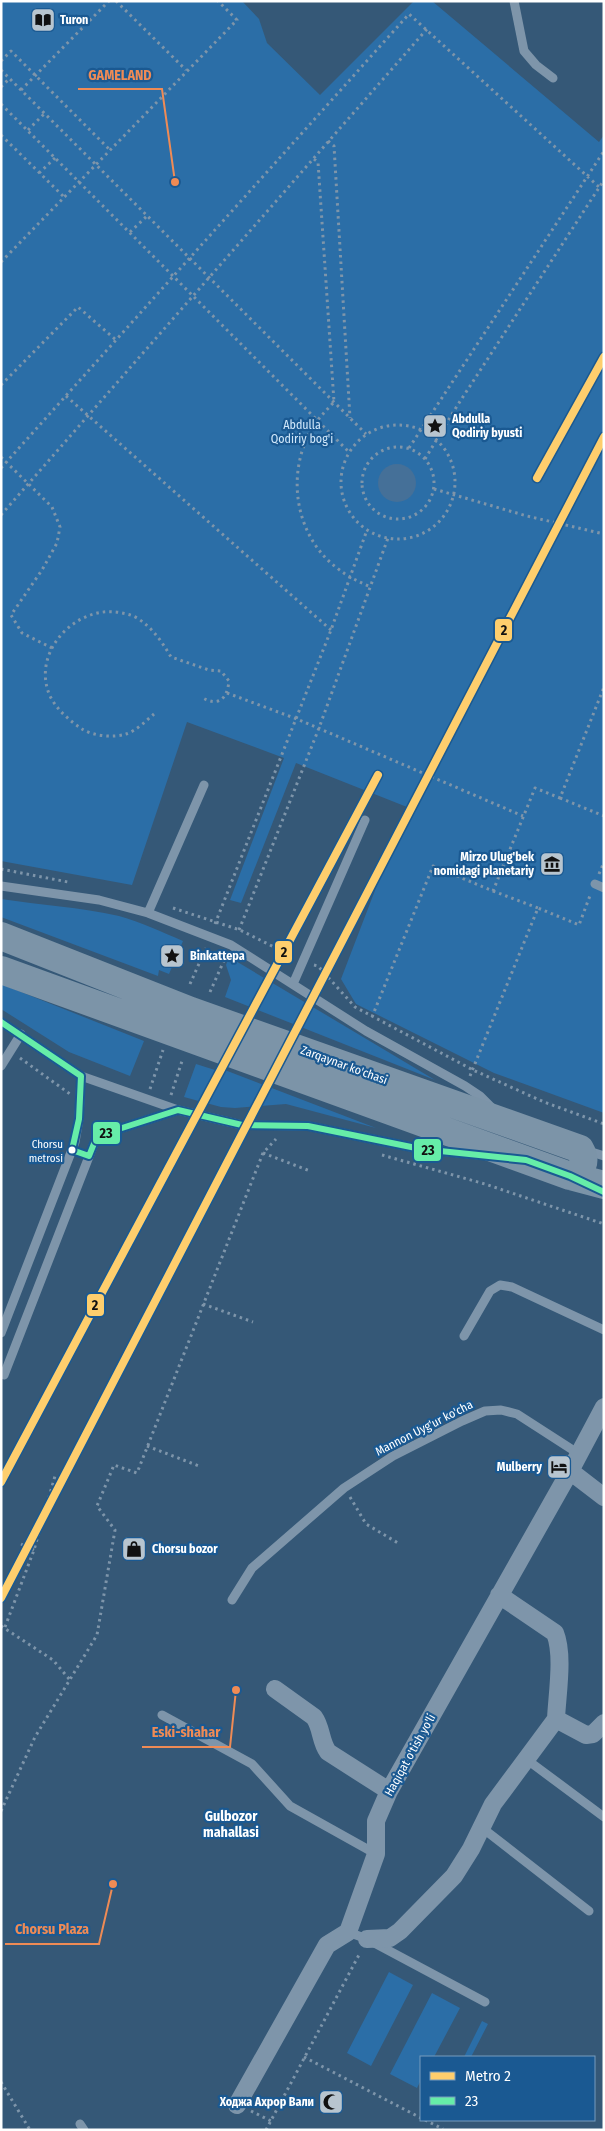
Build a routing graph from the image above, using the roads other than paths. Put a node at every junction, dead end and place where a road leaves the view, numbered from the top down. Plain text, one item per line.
1 (514, 1) edge
2 (553, 78) dead end
3 (204, 785) dead end
4 (365, 820) dead end
5 (1, 886) edge
6 (148, 913) junction
7 (1, 936) edge
8 (1, 970) edge
9 (293, 984) junction
10 (1, 1022) edge
11 (21, 1034) junction
12 (1, 1066) edge
13 (81, 1076) junction
14 (178, 1110) junction
15 (505, 1122) junction
16 (73, 1146) junction
17 (90, 1153) junction
18 (592, 1153) edge
19 (526, 1160) junction
20 (570, 1176) junction
21 (604, 1185) edge
22 (604, 1192) edge
23 (604, 1330) edge
24 (1, 1334) edge
25 (464, 1336) dead end
26 (1, 1374) edge
27 (604, 1407) edge
28 (578, 1454) junction
29 (570, 1472) junction
30 (604, 1497) edge
31 (499, 1595) junction
32 (232, 1600) dead end
33 (274, 1689) dead end
34 (162, 1715) dead end
35 (556, 1719) junction
36 (604, 1723) edge
37 (526, 1758) junction
38 (389, 1791) junction
39 (604, 1817) edge
40 (481, 1827) junction
41 (376, 1854) junction
42 (589, 1911) dead end
43 (348, 1932) junction
44 (367, 1939) junction
45 (485, 2002) dead end
46 (236, 2105) dead end

1 - 2 lane
3 - 6 lane
4 - 9 lane
5 - 6 lane
6 - 9 lane
7 - 15 main road, Zarqaynar ko'chasi
8 - 19 main road
9 - 15 lane
10 - 11 lane
11 - 12 lane
11 - 13 lane
13 - 14 lane
13 - 16 lane
14 - 17 lane
14 - 19 lane
15 - 18 main road, Zarqaynar ko'chasi
16 - 17 lane
16 - 24 lane
17 - 26 lane
18 - 20 main road
19 - 20 main road
20 - 21 main road
20 - 22 street
23 - 25 lane
27 - 28 street, Haqiqat o'tish yo'li
28 - 29 street, Haqiqat o'tish yo'li
28 - 32 lane, Mannon Uyg'ur ko'cha
29 - 30 street
29 - 31 street, Haqiqat o'tish yo'li
31 - 35 street
31 - 38 street, Haqiqat o'tish yo'li
33 - 38 street
34 - 41 lane
35 - 36 street
35 - 37 street
37 - 39 lane
37 - 40 street
38 - 41 street, Haqiqat o'tish yo'li
40 - 42 lane
40 - 44 street
41 - 43 street, Haqiqat o'tish yo'li
43 - 44 lane
43 - 46 street
44 - 45 lane

